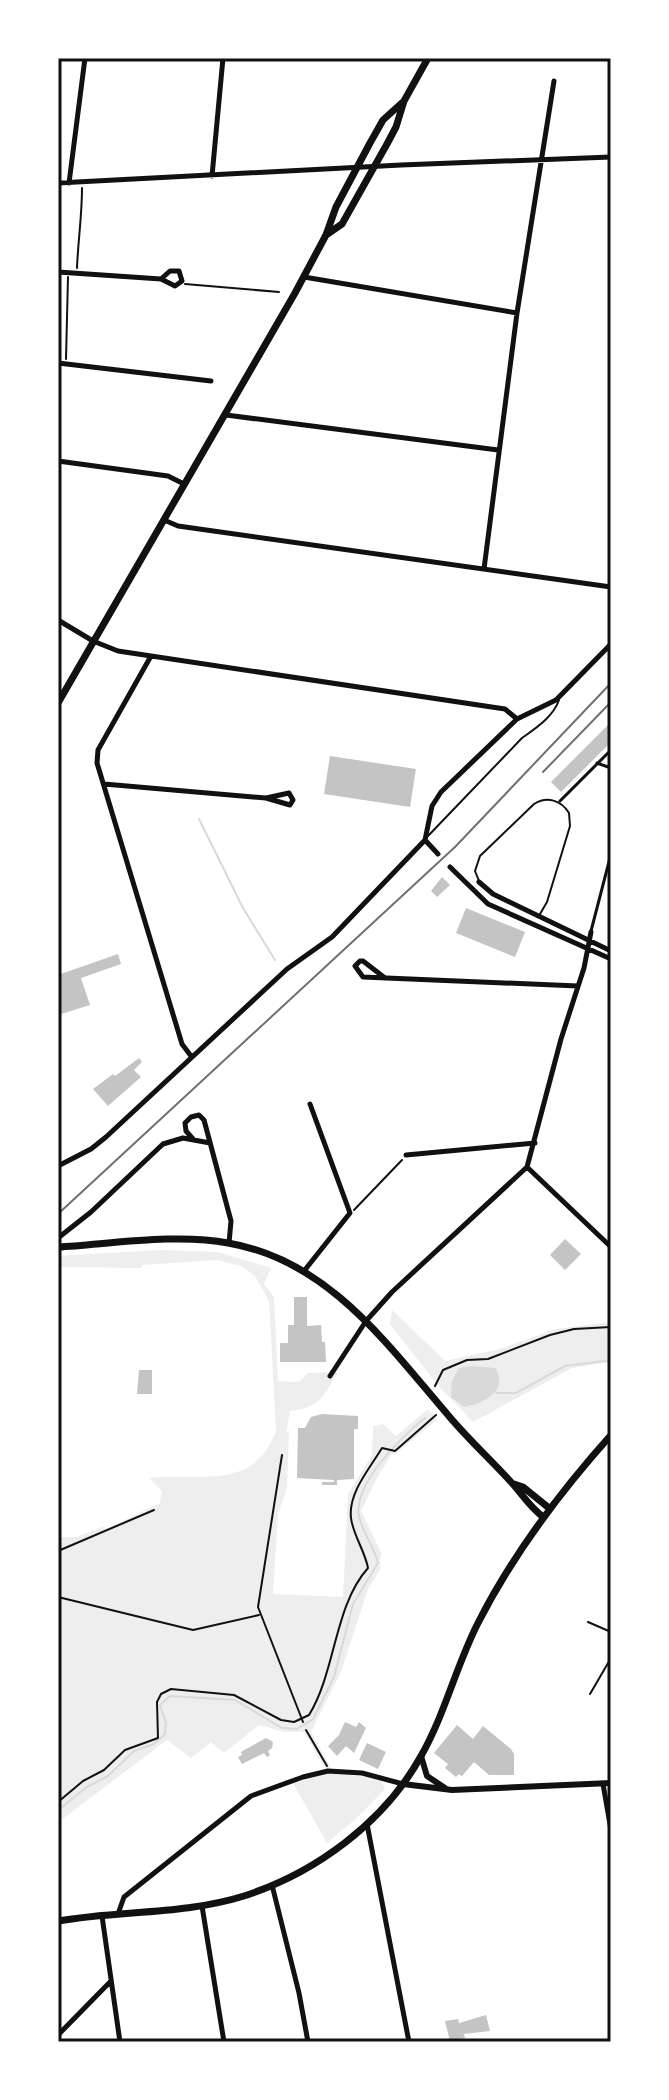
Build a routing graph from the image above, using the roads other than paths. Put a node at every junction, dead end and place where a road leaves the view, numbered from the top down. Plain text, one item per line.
1 (85, 58) edge
2 (223, 58) edge
3 (428, 58) edge
4 (554, 81) dead end
5 (404, 101) junction
6 (611, 157) edge
7 (540, 161) junction
8 (373, 168) junction
9 (356, 169) junction
10 (212, 176) junction
11 (58, 183) edge
12 (69, 183) junction
13 (326, 235) junction
14 (58, 272) edge
15 (304, 277) junction
16 (161, 279) junction
17 (517, 313) junction
18 (58, 363) edge
19 (211, 381) dead end
20 (226, 415) junction
21 (498, 450) junction
22 (58, 461) edge
23 (184, 484) junction
24 (164, 520) junction
25 (484, 569) junction
26 (611, 587) edge
27 (58, 620) edge
28 (93, 641) junction
29 (611, 644) edge
30 (151, 656) junction
31 (561, 695) junction
32 (58, 703) edge
33 (517, 719) junction
34 (611, 750) edge
35 (597, 763) junction
36 (611, 768) edge
37 (103, 784) junction
38 (266, 798) junction
39 (560, 801) dead end
40 (425, 840) junction
41 (438, 854) dead end
42 (611, 854) edge
43 (450, 867) dead end
44 (479, 882) joint
45 (540, 922) junction
46 (591, 932) joint
47 (590, 941) junction
48 (588, 950) junction
49 (611, 951) edge
50 (611, 959) edge
51 (385, 978) junction
52 (578, 986) junction
53 (191, 1056) junction
54 (310, 1104) dead end
55 (193, 1139) junction
56 (210, 1143) junction
57 (535, 1143) junction
58 (406, 1155) road end
59 (58, 1166) edge
60 (527, 1167) junction
61 (58, 1238) edge
62 (229, 1243) junction
63 (58, 1247) edge
64 (611, 1247) edge
65 (304, 1271) junction
66 (366, 1321) junction
67 (330, 1376) dead end
68 (611, 1435) edge
69 (514, 1484) junction
70 (549, 1508) junction
71 (543, 1517) junction
72 (421, 1756) junction
73 (403, 1784) junction
74 (607, 1784) edge
75 (452, 1790) junction
76 (367, 1824) junction
77 (611, 1830) edge
78 (272, 1885) junction
79 (202, 1906) junction
80 (118, 1915) junction
81 (102, 1916) junction
82 (58, 1921) edge
83 (111, 1980) junction
84 (58, 2035) edge
85 (120, 2042) edge
86 (224, 2042) edge
87 (308, 2042) edge
88 (409, 2042) edge

1 - 12 street
2 - 10 street
3 - 5 main road
4 - 7 street
5 - 8 main road
5 - 9 main road
6 - 7 street
7 - 8 street
7 - 17 street
8 - 9 street
8 - 13 main road
9 - 10 street
9 - 13 main road
10 - 12 street
11 - 12 street
13 - 15 main road
14 - 16 street
15 - 17 street
15 - 20 main road
16 - 16 street
17 - 21 street
18 - 19 street
20 - 21 street
20 - 23 main road
21 - 25 street
22 - 23 street
23 - 24 main road
24 - 25 street
24 - 28 main road
25 - 26 street
27 - 28 street
28 - 30 street
28 - 32 main road
29 - 31 street
30 - 33 street
30 - 37 street
31 - 33 street
31 - 40 lane
33 - 40 street
34 - 35 street
35 - 36 street
35 - 39 street
37 - 38 street
37 - 53 street
38 - 38 street
40 - 41 street
40 - 53 street
42 - 46 street
43 - 45 street
44 - 45 street
44 - 45 lane
45 - 47 street
45 - 48 street
46 - 47 street
47 - 48 street
47 - 49 street
48 - 50 street
48 - 52 street
51 - 51 street
51 - 52 street
52 - 57 street
53 - 59 street
54 - 65 street
55 - 56 street
55 - 56 street
55 - 61 street
56 - 62 street
57 - 58 street
57 - 60 street
60 - 64 street
60 - 66 street
62 - 63 main road
62 - 65 main road
65 - 66 main road
66 - 67 street
66 - 69 main road
68 - 70 main road
69 - 70 main road
69 - 71 main road
70 - 71 main road
71 - 72 main road
72 - 73 main road
72 - 75 street
73 - 75 street
73 - 76 main road
73 - 80 street
74 - 75 street
74 - 77 street
76 - 78 main road
76 - 88 street
78 - 79 main road
78 - 87 street
79 - 80 main road
79 - 86 street
80 - 81 main road
81 - 82 main road
81 - 83 street
83 - 84 street
83 - 85 street

